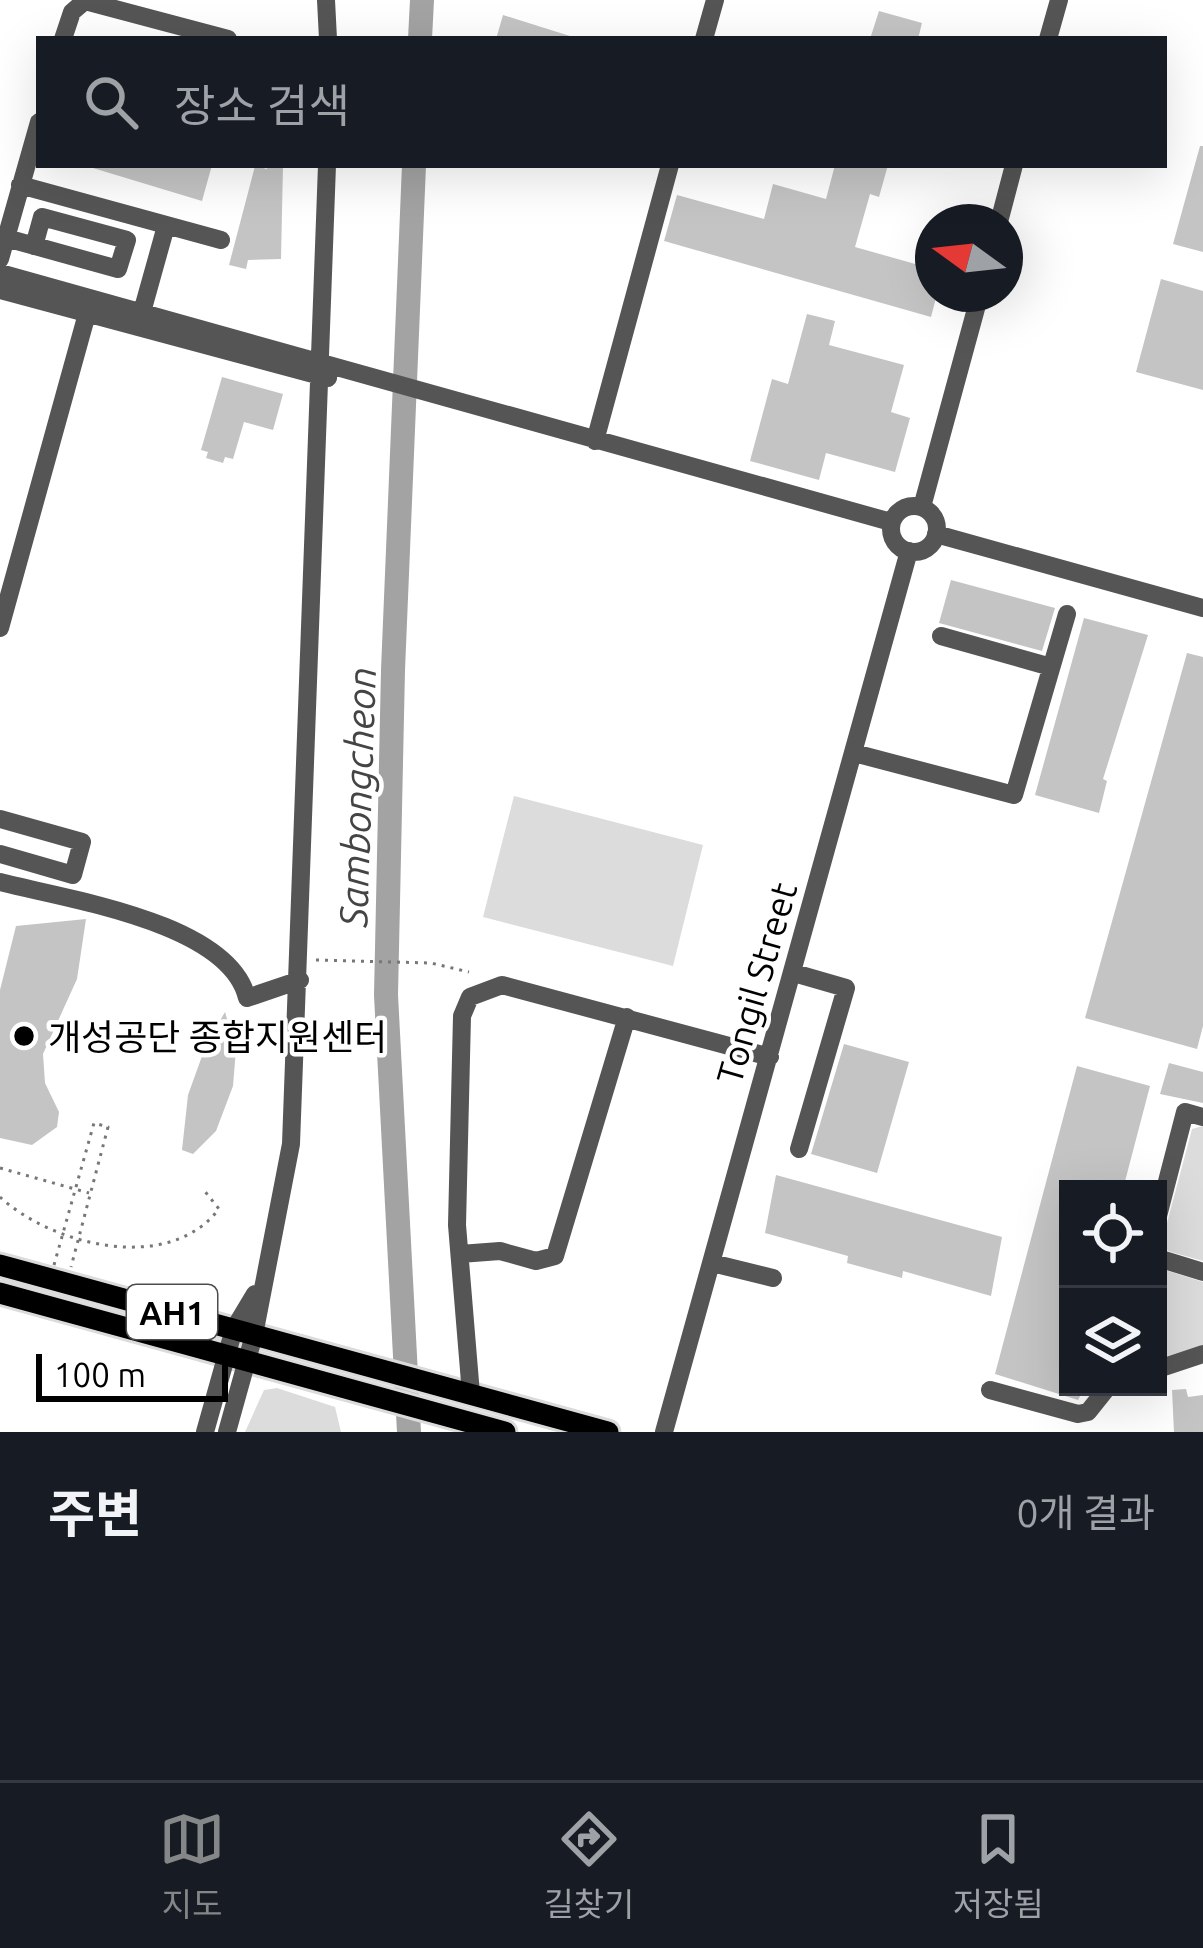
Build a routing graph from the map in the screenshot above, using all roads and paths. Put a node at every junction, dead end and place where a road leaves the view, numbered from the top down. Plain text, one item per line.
1 (326, 0) edge
2 (715, 0) edge
3 (1059, 0) edge
4 (64, 36) edge
5 (217, 36) edge
6 (328, 36) edge
7 (705, 36) edge
8 (1049, 36) edge
9 (36, 132) edge
10 (327, 168) edge
11 (669, 168) edge
12 (1013, 168) edge
13 (20, 185) junction
14 (1004, 204) edge
15 (166, 226) junction
16 (6, 238) junction
17 (221, 241) dead end
18 (34, 246) junction
19 (0, 259) edge
20 (0, 273) edge
21 (0, 290) edge
22 (89, 306) junction
23 (142, 312) junction
24 (975, 312) edge
25 (321, 370) junction
26 (595, 441) junction
27 (922, 507) junction
28 (891, 522) junction
29 (936, 534) junction
30 (909, 551) junction
31 (1203, 608) edge
32 (1067, 614) dead end
33 (0, 628) edge
34 (940, 636) dead end
35 (1051, 667) junction
36 (854, 753) junction
37 (0, 819) edge
38 (0, 854) edge
39 (0, 882) edge
40 (308, 960) dead end
41 (469, 972) dead end
42 (794, 973) junction
43 (300, 980) junction
44 (627, 1017) junction
45 (770, 1057) junction
46 (1203, 1118) edge
47 (799, 1149) dead end
48 (0, 1168) edge
49 (1167, 1181) edge
50 (76, 1189) junction
51 (202, 1189) dead end
52 (90, 1193) junction
53 (0, 1197) edge
54 (62, 1238) junction
55 (78, 1242) junction
56 (460, 1254) junction
57 (1167, 1261) edge
58 (712, 1263) junction
59 (0, 1265) edge
60 (1203, 1272) edge
61 (773, 1278) dead end
62 (58, 1281) junction
63 (0, 1293) edge
64 (244, 1332) junction
65 (1203, 1354) edge
66 (237, 1358) junction
67 (1167, 1366) edge
68 (990, 1390) dead end
69 (471, 1394) junction
70 (1101, 1396) edge
71 (205, 1432) edge
72 (227, 1432) edge
73 (505, 1432) edge
74 (608, 1432) edge
75 (664, 1432) edge

1 - 6 street
2 - 7 street
3 - 8 street
4 - 5 street
9 - 13 street
10 - 25 street
11 - 26 street
12 - 14 street
13 - 15 street
13 - 16 street
15 - 17 street
15 - 23 street
16 - 18 street
16 - 19 street
18 - 18 street
20 - 22 street
21 - 22 street
22 - 23 street
22 - 25 street
22 - 33 street
23 - 25 street
24 - 27 street
25 - 26 street
25 - 43 street
26 - 28 street
27 - 28 street
27 - 29 street
28 - 30 street
29 - 30 street
29 - 31 street
30 - 36 street, Tongil Street
32 - 35 street
34 - 35 street
35 - 36 street
36 - 42 street, Tongil Street
37 - 38 street
39 - 43 street
40 - 41 path
42 - 45 street, Tongil Street
42 - 47 street
43 - 64 street
44 - 45 street
44 - 56 street
44 - 56 street
45 - 58 street, Tongil Street
46 - 49 street
48 - 50 path
50 - 52 path
50 - 52 path
50 - 54 path
51 - 55 path
52 - 55 path
53 - 54 path
54 - 55 path
54 - 62 path
55 - 62 path
56 - 69 street
57 - 60 street
58 - 61 street
58 - 75 street, Tongil Street
59 - 62 main road, AH1
62 - 64 main road, AH1
63 - 66 main road, AH1
64 - 66 street
64 - 69 main road, AH1
65 - 67 street
66 - 71 street
66 - 72 street
66 - 73 main road, AH1
68 - 70 street
69 - 74 main road, AH1

